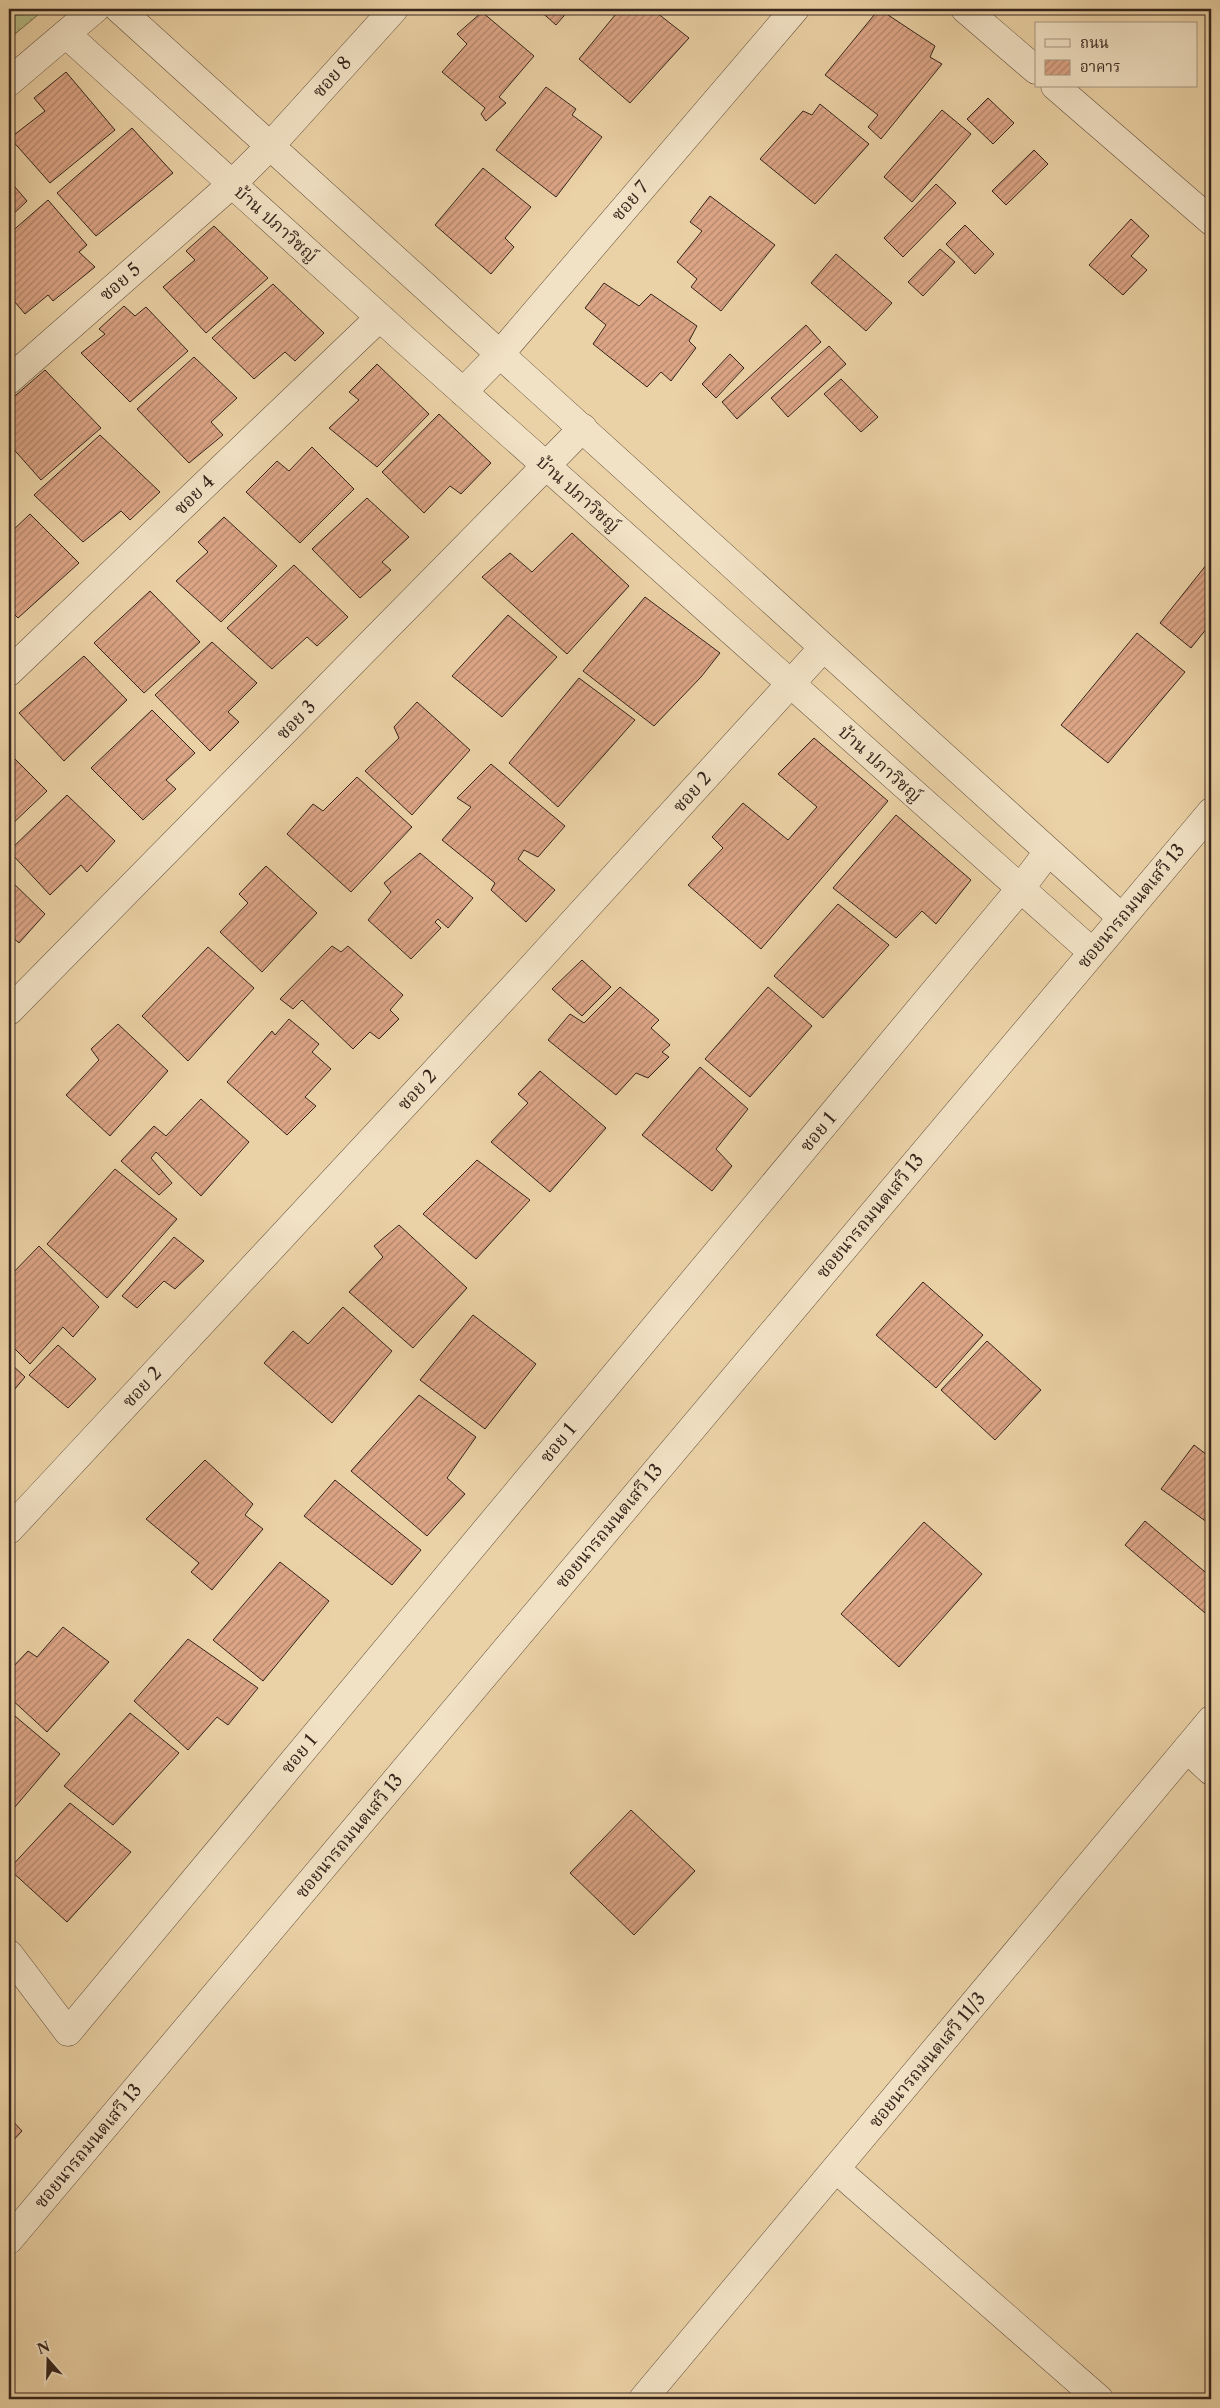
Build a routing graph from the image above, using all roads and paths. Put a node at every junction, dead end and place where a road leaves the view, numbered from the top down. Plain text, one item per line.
1 (95, 9) edge
2 (119, 9) edge
3 (394, 9) edge
4 (795, 9) edge
5 (965, 9) edge
6 (66, 34) junction
7 (1035, 69) edge
8 (9, 82) edge
9 (1057, 88) edge
10 (271, 145) junction
11 (232, 184) junction
12 (1211, 221) edge
13 (379, 318) junction
14 (500, 354) junction
15 (9, 380) edge
16 (463, 392) junction
17 (583, 428) junction
18 (547, 467) junction
19 (823, 648) junction
20 (9, 672) edge
21 (790, 684) junction
22 (1211, 812) edge
23 (1048, 852) junction
24 (1020, 889) junction
25 (1121, 917) junction
26 (1092, 952) junction
27 (9, 1011) edge
28 (9, 1530) edge
29 (1211, 1720) edge
30 (1187, 1749) junction
31 (1211, 1771) edge
32 (9, 1954) edge
33 (836, 2169) junction
34 (9, 2240) edge
35 (643, 2399) edge
36 (1099, 2399) edge

1 - 6 street
2 - 10 street
3 - 10 street, ซอย 8
4 - 14 street, ซอย 7
5 - 7 street
6 - 8 street
6 - 11 street, บ้าน ปภาวิชญ์
9 - 12 street
10 - 11 street, ซอย 8
10 - 14 street
11 - 13 street, บ้าน ปภาวิชญ์
11 - 15 street, ซอย 5
13 - 16 street, บ้าน ปภาวิชญ์
13 - 20 street, ซอย 4
14 - 16 street, ซอย 7
14 - 17 street
16 - 18 street, บ้าน ปภาวิชญ์
17 - 18 street, ซอย 3
17 - 19 street
18 - 21 street, บ้าน ปภาวิชญ์
18 - 27 street, ซอย 3
19 - 21 street, ซอย 2
19 - 23 street
21 - 24 street, บ้าน ปภาวิชญ์
21 - 28 street, ซอย 2
22 - 25 street, ซอยนารถมนตเสวี 13
23 - 24 street, ซอย 1
23 - 25 street
24 - 26 street, บ้าน ปภาวิชญ์
24 - 32 street, ซอย 1
25 - 26 street, ซอยนารถมนตเสวี 13
26 - 34 street, ซอยนารถมนตเสวี 13
29 - 30 street, ซอยนารถมนตเสวี 11/3
30 - 31 street
30 - 33 street, ซอยนารถมนตเสวี 11/3
33 - 35 street, ซอยนารถมนตเสวี 11/3
33 - 36 street

